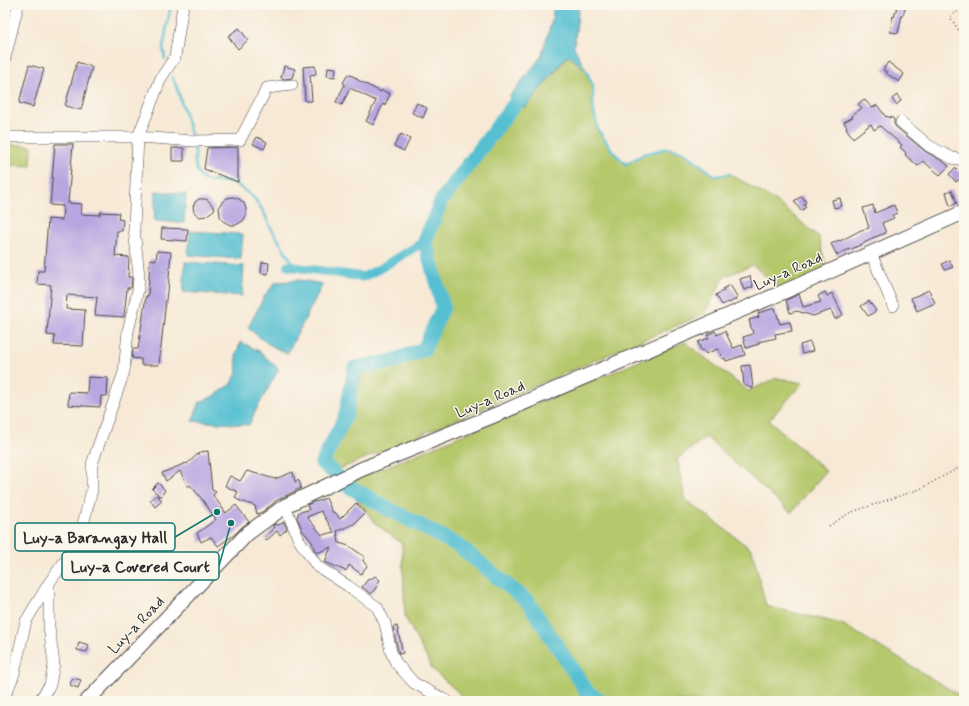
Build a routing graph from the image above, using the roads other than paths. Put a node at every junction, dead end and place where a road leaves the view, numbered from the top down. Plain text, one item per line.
1 (18, 5) edge
2 (184, 5) edge
3 (5, 58) edge
4 (292, 84) dead end
5 (901, 122) dead end
6 (5, 136) edge
7 (138, 137) junction
8 (964, 160) edge
9 (964, 212) edge
10 (871, 253) junction
11 (893, 306) dead end
12 (285, 506) junction
13 (49, 583) junction
14 (5, 695) edge
15 (39, 701) edge
16 (87, 701) edge
17 (447, 701) edge

1 - 3 street
2 - 7 street
4 - 7 street
5 - 8 street
6 - 7 street
7 - 13 street
9 - 10 main road, Luy-a Road
10 - 11 street
10 - 12 main road, Luy-a Road
12 - 16 main road, Luy-a Road
12 - 17 street
13 - 14 street
13 - 15 street

